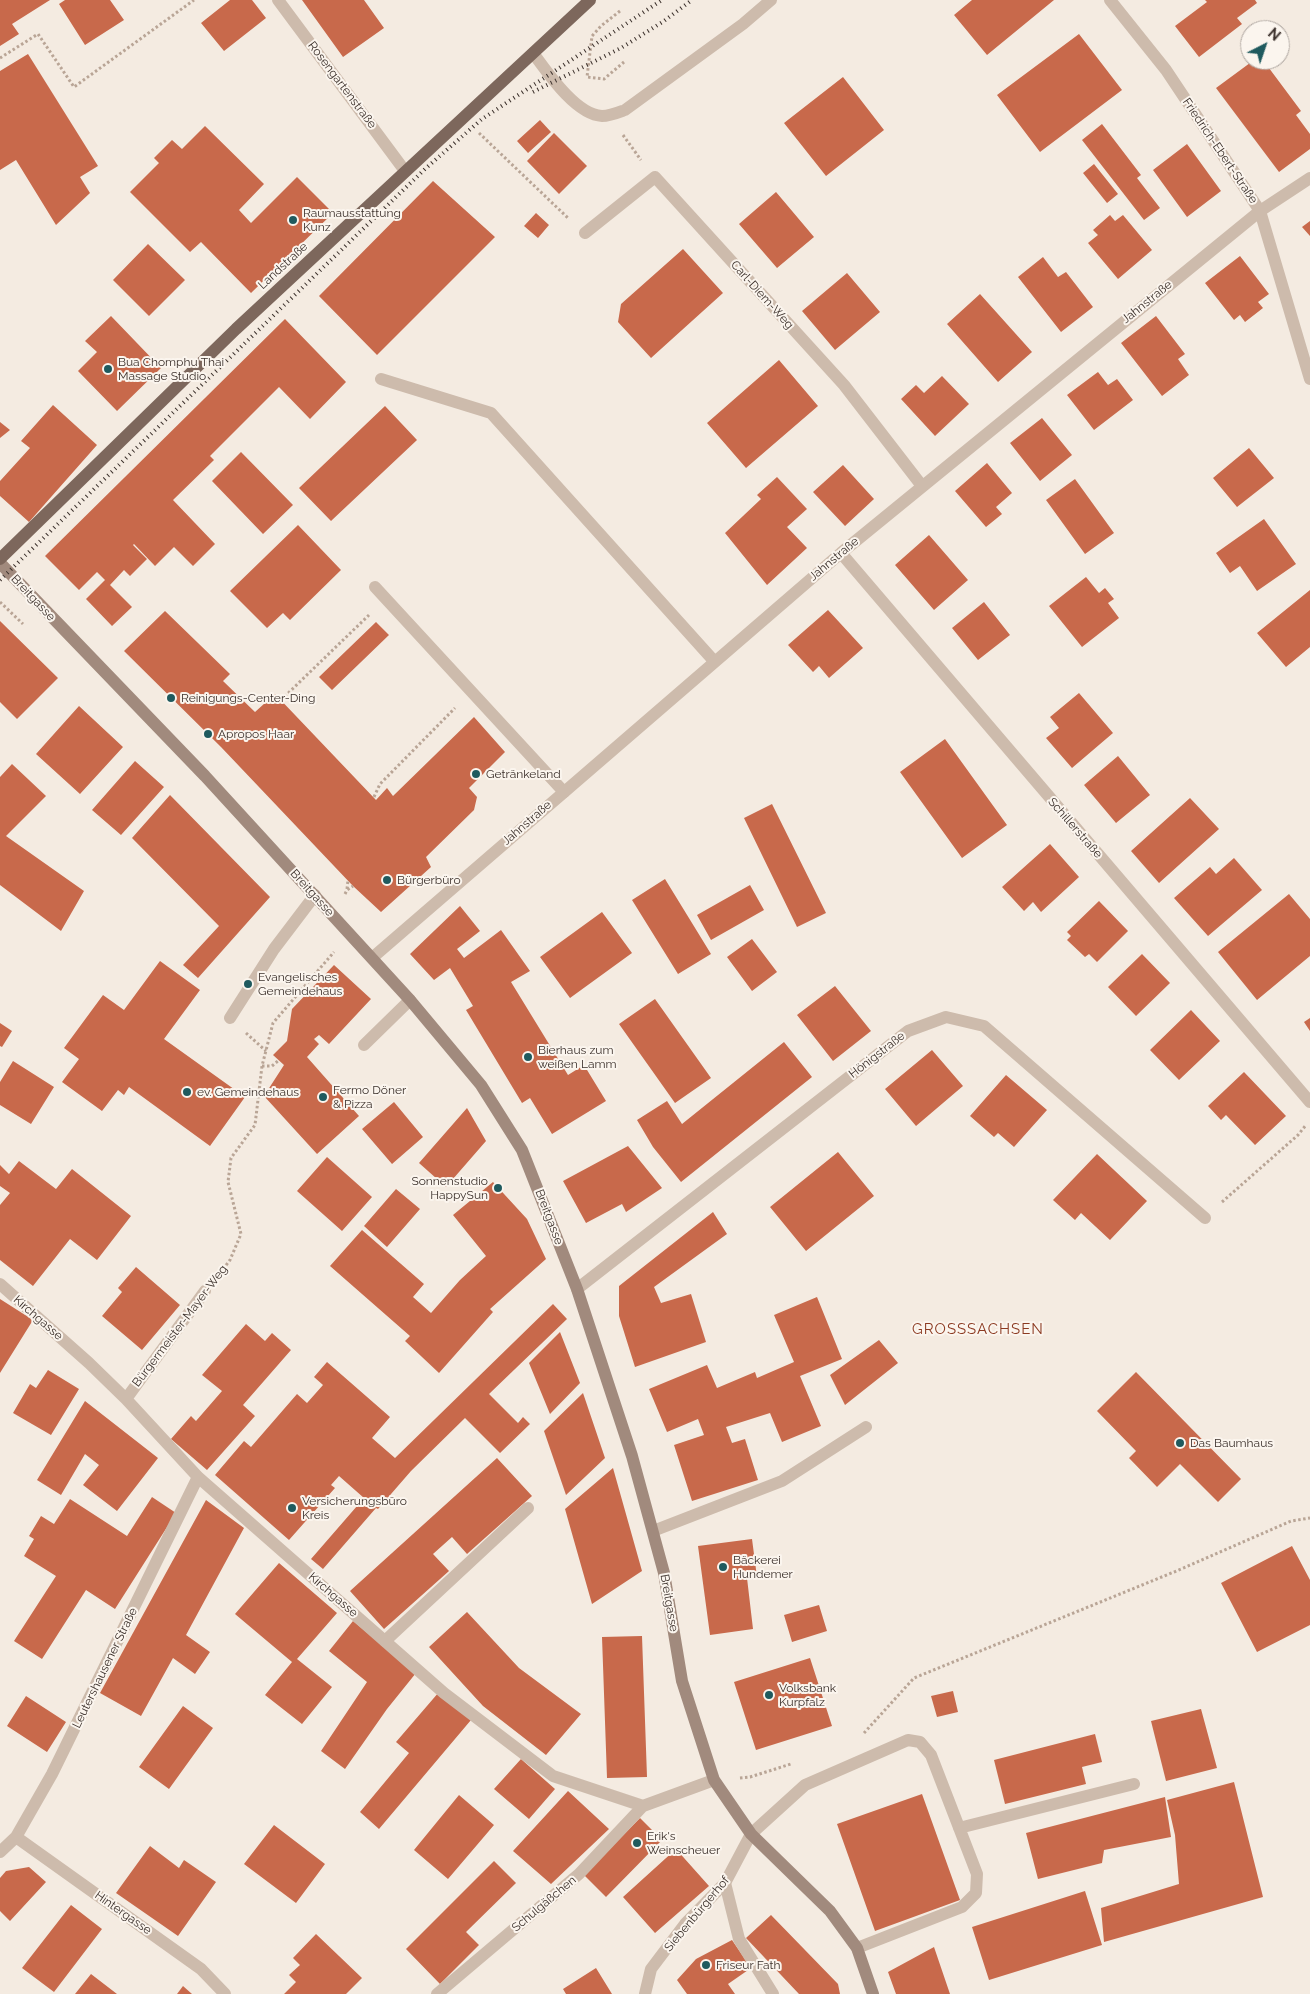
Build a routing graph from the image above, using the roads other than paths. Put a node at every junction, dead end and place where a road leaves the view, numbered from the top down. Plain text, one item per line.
1 (278, 0) edge
2 (590, 0) edge
3 (770, 0) edge
4 (1110, 0) edge
5 (533, 53) junction
6 (405, 171) junction
7 (1310, 178) edge
8 (1260, 211) junction
9 (584, 233) road end
10 (381, 379) dead end
11 (1310, 379) edge
12 (922, 486) junction
13 (841, 553) junction
14 (0, 558) edge
15 (0, 563) edge
16 (375, 587) dead end
17 (714, 662) junction
18 (564, 792) junction
19 (315, 895) junction
20 (372, 958) junction
21 (410, 1000) junction
22 (230, 1018) dead end
23 (364, 1045) dead end
24 (1310, 1102) edge
25 (1205, 1218) road end
26 (0, 1284) edge
27 (577, 1289) junction
28 (205, 1292) road end
29 (126, 1399) junction
30 (866, 1427) dead end
31 (198, 1477) junction
32 (528, 1508) dead end
33 (653, 1531) junction
34 (386, 1641) junction
35 (714, 1780) junction
36 (1134, 1784) dead end
37 (643, 1806) junction
38 (959, 1828) junction
39 (751, 1834) junction
40 (16, 1837) junction
41 (0, 1852) edge
42 (725, 1883) junction
43 (857, 1948) junction
44 (225, 1994) edge
45 (437, 1994) edge
46 (645, 1994) edge
47 (773, 1994) edge
48 (873, 1994) edge

1 - 6 street, Rosengartenstraße
2 - 5 main road, Landstraße
3 - 5 street
4 - 8 street, Friedrich-Ebert-Straße
5 - 6 main road, Landstraße
6 - 14 main road, Landstraße
7 - 8 street, Jahnstraße
8 - 11 street, Friedrich-Ebert-Straße
8 - 12 street, Jahnstraße
9 - 12 street, Carl-Diem-Weg
10 - 17 street
12 - 13 street, Jahnstraße
13 - 17 street, Jahnstraße
13 - 24 street, Schillerstraße
15 - 19 main road, Breitgasse
16 - 18 street
17 - 18 street, Jahnstraße
18 - 20 street, Jahnstraße
19 - 20 main road, Breitgasse
19 - 22 street
20 - 21 main road, Breitgasse
21 - 23 street
21 - 27 main road, Breitgasse
25 - 27 street, Hönigstraße
26 - 29 street, Kirchgasse
27 - 33 main road, Breitgasse
28 - 29 street, Bürgermeister-Mayer-Weg
29 - 31 street, Kirchgasse
30 - 33 street
31 - 34 street, Kirchgasse
31 - 40 street, Leutershausener Straße
32 - 34 street
33 - 35 main road, Breitgasse
34 - 37 street, Kirchgasse
35 - 37 street
35 - 39 main road, Breitgasse
36 - 38 street
37 - 45 street, Schulgäßchen
38 - 39 street
38 - 43 street
39 - 42 street, Siebenbürgerhof
39 - 43 main road, Breitgasse
40 - 41 street, Leutershausener Straße
40 - 44 street, Hintergasse
42 - 46 street, Siebenbürgerhof
42 - 47 street
43 - 48 main road, Breitgasse

